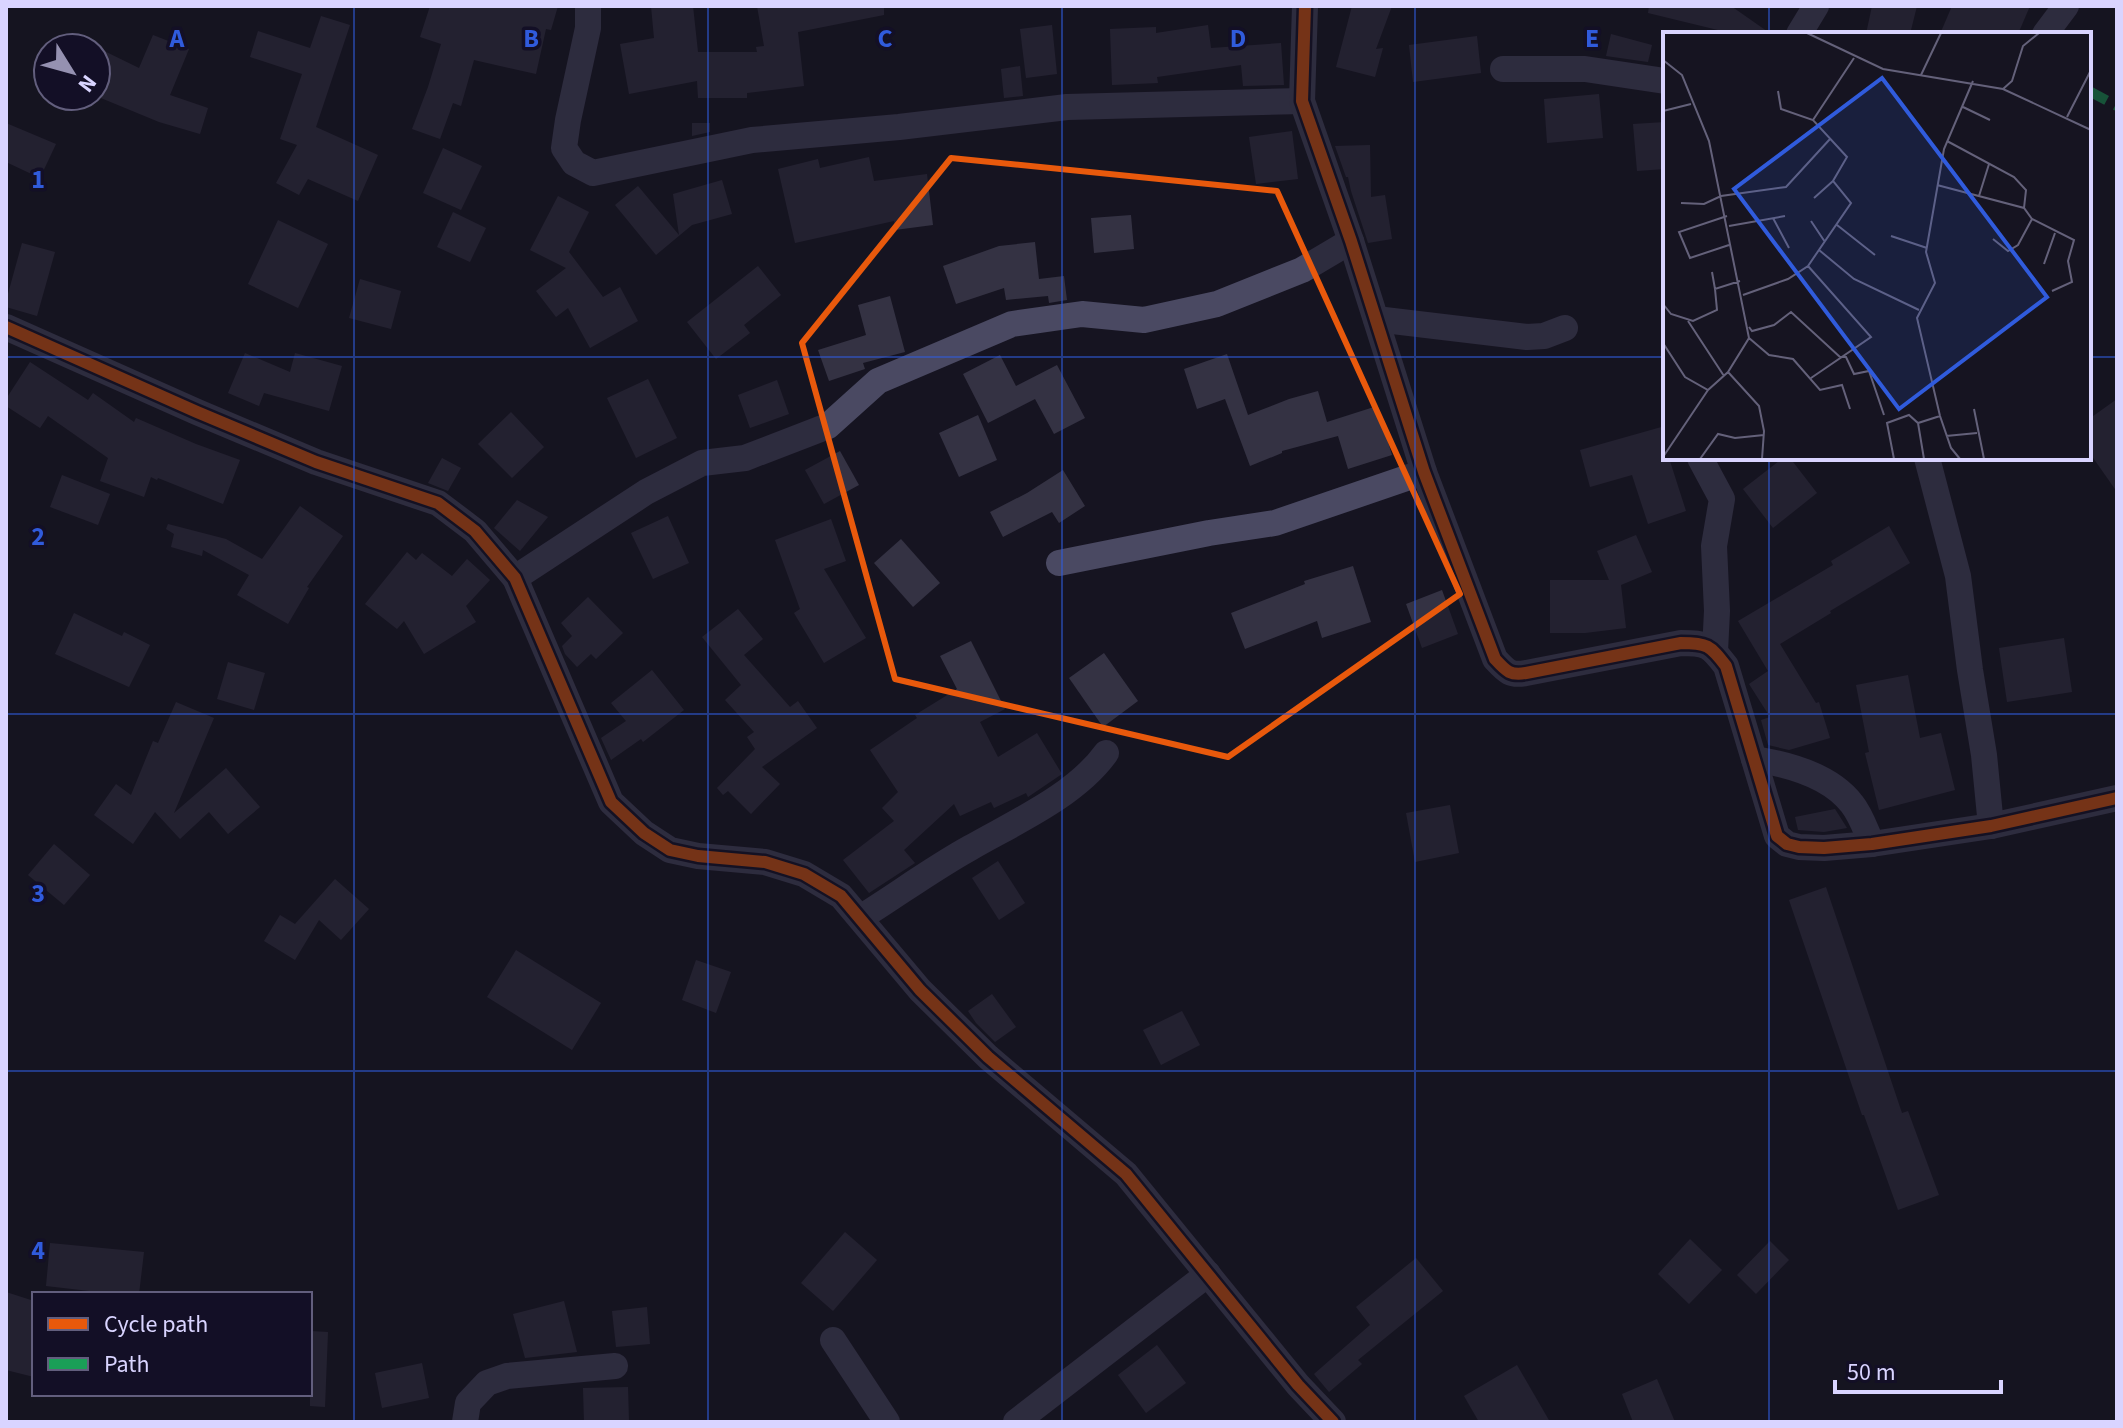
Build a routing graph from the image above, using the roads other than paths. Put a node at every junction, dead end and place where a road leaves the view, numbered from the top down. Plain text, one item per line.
1 (588, 6) edge
2 (1305, 6) edge
3 (1816, 6) edge
4 (2066, 6) edge
5 (1800, 32) edge
6 (2046, 32) edge
7 (1503, 69) dead end
8 (1663, 81) edge
9 (1302, 101) junction
10 (1351, 241) junction
11 (1376, 319) junction
12 (6, 327) edge
13 (1565, 328) dead end
14 (1701, 460) edge
15 (1928, 460) edge
16 (1424, 472) junction
17 (1059, 563) dead end
18 (515, 578) junction
19 (1715, 651) junction
20 (1106, 753) dead end
21 (1754, 759) junction
22 (2117, 798) edge
23 (1991, 826) junction
24 (1872, 844) junction
25 (860, 918) junction
26 (1208, 1274) junction
27 (833, 1340) dead end
28 (615, 1366) dead end
29 (465, 1422) edge
30 (887, 1422) edge
31 (1016, 1422) edge
32 (1333, 1422) edge

1 - 9 street
2 - 9 street
3 - 5 street
4 - 6 street
7 - 8 street
9 - 10 street
10 - 11 street
10 - 18 street
11 - 13 street
11 - 16 street
12 - 18 street
14 - 19 street
15 - 23 street
16 - 17 street
16 - 19 street
18 - 25 street
19 - 21 street
20 - 25 street
21 - 24 street
21 - 24 street
22 - 23 street
23 - 24 street
25 - 26 street
26 - 31 street
26 - 32 street
27 - 30 street
28 - 29 street

